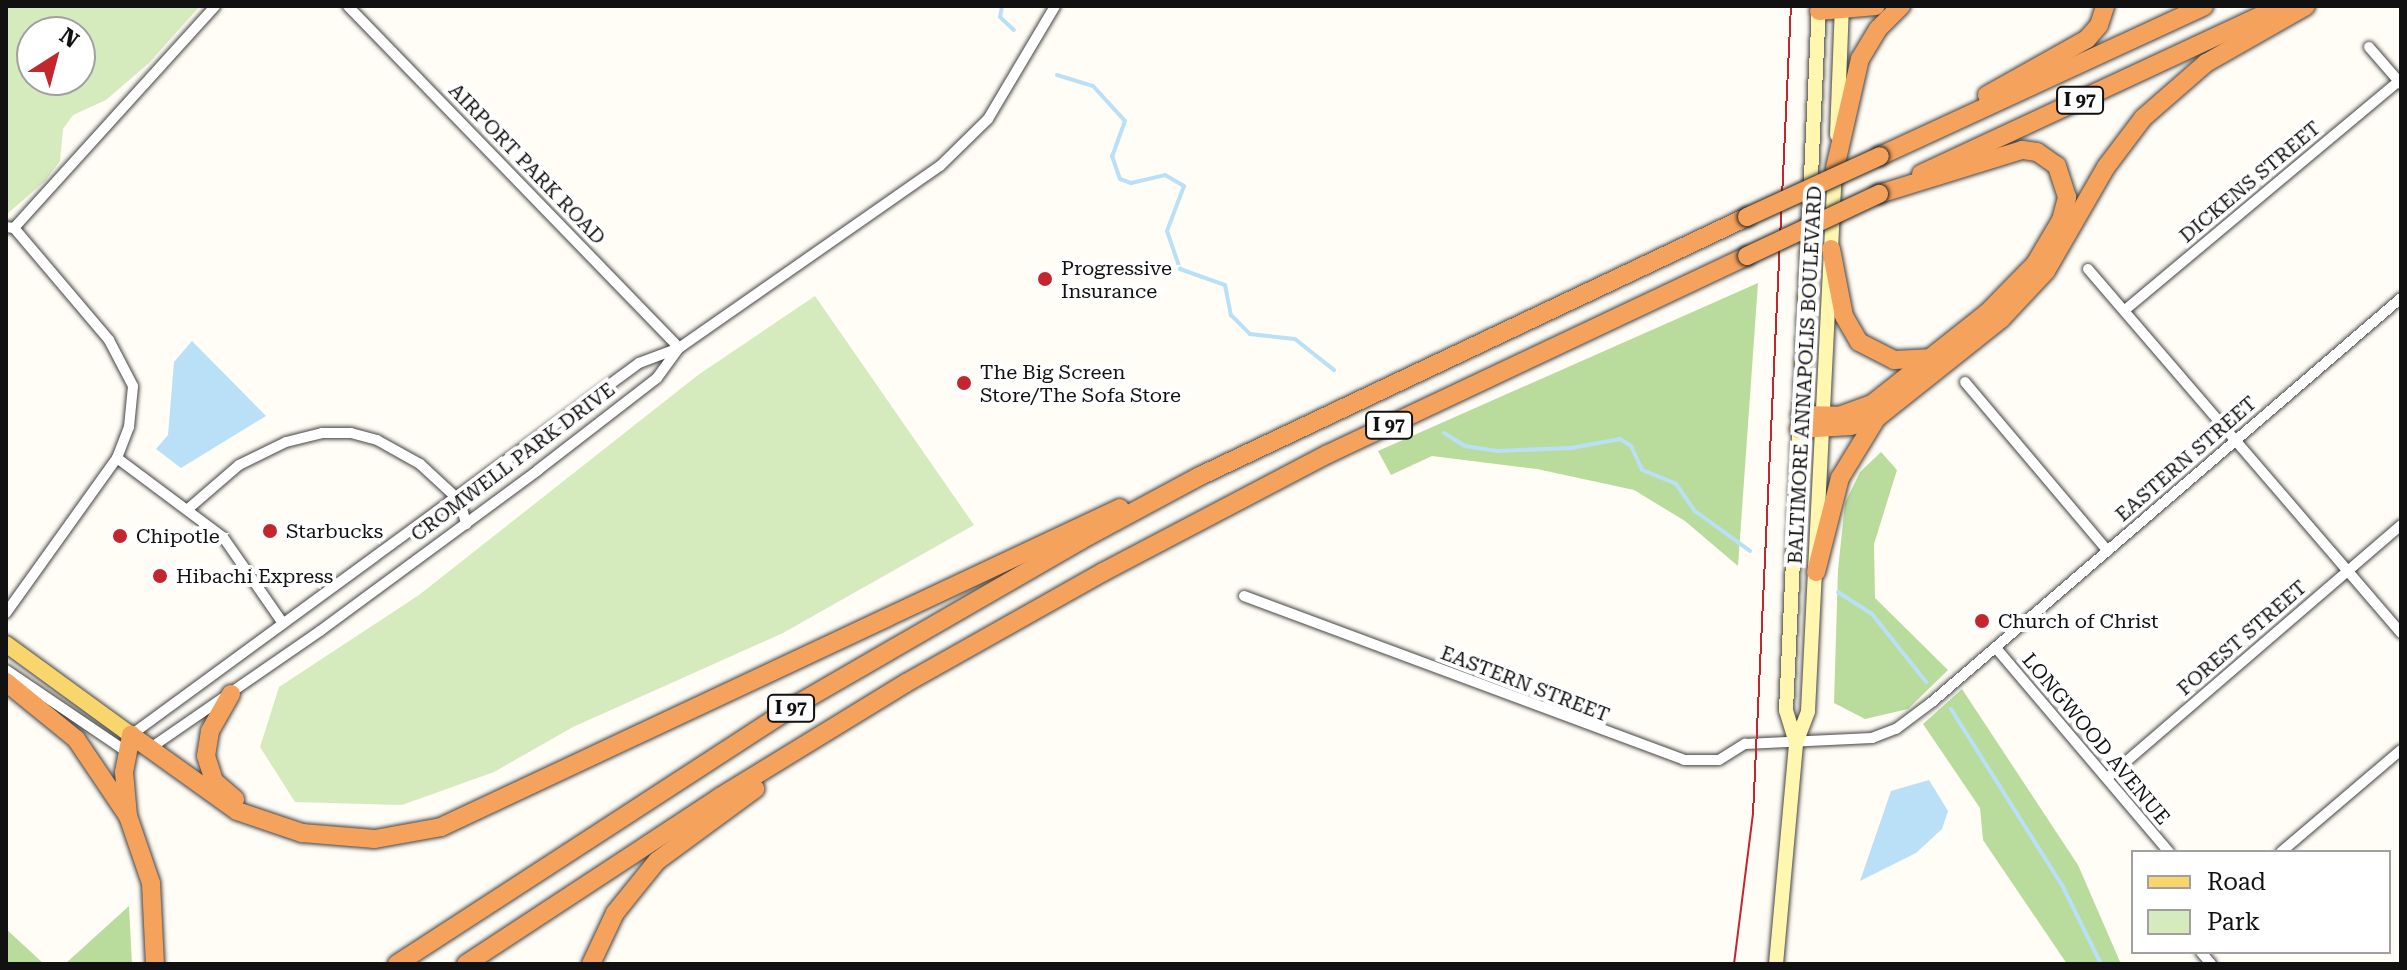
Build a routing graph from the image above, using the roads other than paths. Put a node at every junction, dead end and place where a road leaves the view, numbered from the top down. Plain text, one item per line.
1 (215, 6) edge
2 (348, 6) edge
3 (1055, 6) edge
4 (1876, 6) edge
5 (1901, 6) edge
6 (2105, 6) edge
7 (2204, 6) edge
8 (2282, 6) edge
9 (2306, 6) edge
10 (1819, 8) edge
11 (1842, 8) edge
12 (2369, 47) dead end
13 (2400, 82) edge
14 (1925, 135) junction
15 (1835, 168) junction
16 (1879, 194) junction
17 (10, 228) edge
18 (1831, 249) junction
19 (2088, 269) dead end
20 (2401, 298) edge
21 (2125, 310) junction
22 (679, 348) junction
23 (1932, 357) junction
24 (1965, 382) dead end
25 (1878, 417) junction
26 (1799, 422) junction
27 (1822, 422) junction
28 (2235, 439) junction
29 (117, 458) junction
30 (1200, 476) junction
31 (457, 498) junction
32 (188, 509) junction
33 (466, 524) junction
34 (2401, 525) edge
35 (2108, 551) junction
36 (2348, 570) junction
37 (1816, 572) junction
38 (1244, 596) dead end
39 (6, 613) edge
40 (282, 622) junction
41 (2401, 633) edge
42 (6, 644) edge
43 (1996, 648) junction
44 (6, 670) edge
45 (6, 682) edge
46 (906, 683) junction
47 (231, 694) junction
48 (131, 735) junction
49 (1796, 743) junction
50 (148, 750) junction
51 (2401, 750) edge
52 (127, 755) junction
53 (2107, 778) junction
54 (128, 816) junction
55 (270, 823) junction
56 (2167, 850) edge
57 (2283, 850) edge
58 (155, 964) edge
59 (397, 964) edge
60 (466, 964) edge
61 (591, 964) edge
62 (1776, 964) edge

1 - 17 street
2 - 22 street, AIRPORT PARK ROAD
3 - 22 street, CROMWELL PARK DRIVE
4 - 11 highway
5 - 15 highway
6 - 14 highway
7 - 14 highway, I 97
8 - 16 highway, I 97
9 - 25 highway
10 - 11 highway
10 - 26 main road, BALTIMORE ANNAPOLIS BOULEVARD
11 - 15 main road, BALTIMORE ANNAPOLIS BOULEVARD
12 - 13 street
13 - 21 street, DICKENS STREET
14 - 30 highway, I 97, bridge
15 - 18 main road, BALTIMORE ANNAPOLIS BOULEVARD
16 - 23 highway
16 - 46 highway, I 97, bridge
17 - 29 street
18 - 23 highway
18 - 27 main road, BALTIMORE ANNAPOLIS BOULEVARD
19 - 21 street
20 - 28 street, EASTERN STREET
21 - 28 street
22 - 31 street, CROMWELL PARK DRIVE
22 - 33 street, CROMWELL PARK DRIVE
23 - 27 highway
24 - 35 street
25 - 27 highway
25 - 37 highway
26 - 27 highway
26 - 49 main road, BALTIMORE ANNAPOLIS BOULEVARD
27 - 37 main road, BALTIMORE ANNAPOLIS BOULEVARD
28 - 35 street, EASTERN STREET
28 - 36 street
29 - 32 street
29 - 39 street
30 - 55 highway
30 - 59 highway, I 97
31 - 32 street
31 - 33 street
31 - 40 street, CROMWELL PARK DRIVE
32 - 40 street
33 - 47 street, CROMWELL PARK DRIVE
34 - 36 street, FOREST STREET
35 - 43 street, EASTERN STREET
36 - 41 street
36 - 53 street, FOREST STREET
37 - 49 main road, BALTIMORE ANNAPOLIS BOULEVARD
38 - 49 street, EASTERN STREET
40 - 48 street, CROMWELL PARK DRIVE
42 - 48 main road
43 - 49 street, EASTERN STREET
43 - 53 street, LONGWOOD AVENUE
44 - 52 street
45 - 54 highway
46 - 60 highway, I 97
46 - 61 highway
47 - 50 street, CROMWELL PARK DRIVE
47 - 55 highway
48 - 50 highway
48 - 52 highway
49 - 62 main road, BALTIMORE ANNAPOLIS BOULEVARD
50 - 52 street, CROMWELL PARK DRIVE
50 - 55 highway
51 - 57 street
52 - 54 highway
53 - 56 street, LONGWOOD AVENUE
54 - 58 highway

